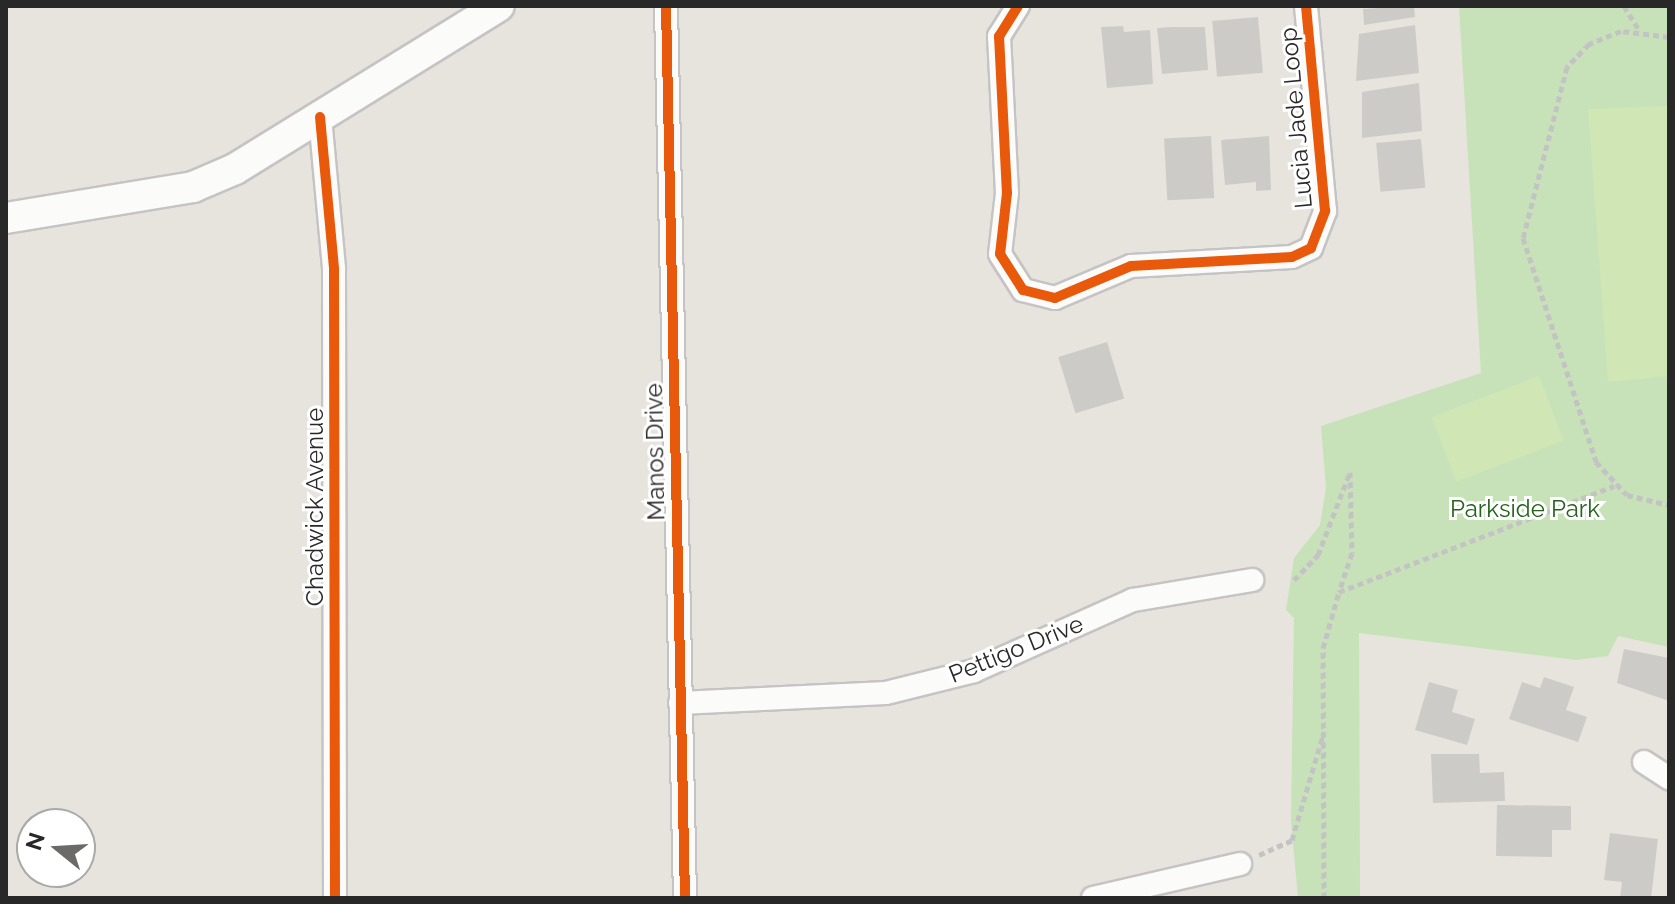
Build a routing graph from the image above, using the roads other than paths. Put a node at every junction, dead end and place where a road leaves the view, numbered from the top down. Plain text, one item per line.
1 (499, 6) edge
2 (666, 6) edge
3 (1018, 6) edge
4 (1306, 6) edge
5 (320, 117) junction
6 (6, 218) edge
7 (1252, 580) dead end
8 (680, 703) junction
9 (1644, 762) dead end
10 (1669, 778) edge
11 (1240, 864) road end
12 (335, 898) edge
13 (685, 898) edge
14 (1093, 898) edge

1 - 5 street
2 - 8 street, Manos Drive
3 - 4 street, Lucia Jade Loop
5 - 6 street
5 - 12 street, Chadwick Avenue
7 - 8 street, Pettigo Drive
8 - 13 street, Manos Drive
9 - 10 street
11 - 14 street

